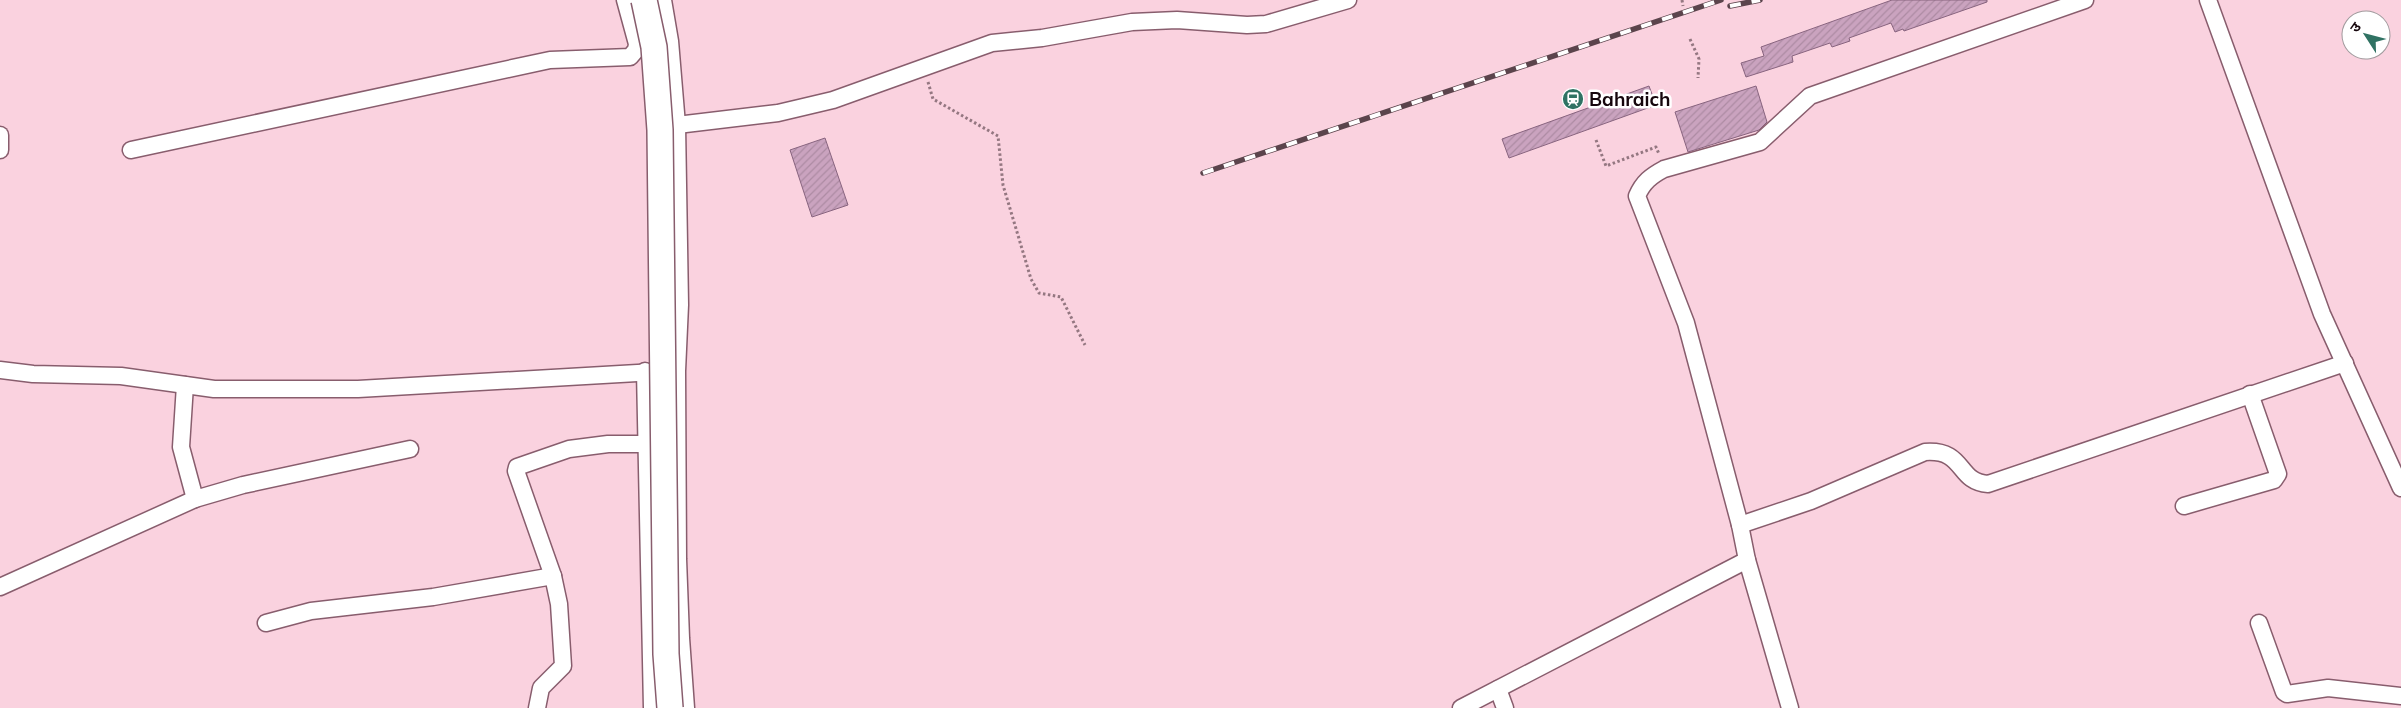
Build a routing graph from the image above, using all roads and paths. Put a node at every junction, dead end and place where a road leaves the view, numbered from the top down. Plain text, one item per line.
1 (625, 0) edge
2 (644, 0) edge
3 (664, 0) edge
4 (1348, 0) edge
5 (1682, 0) edge
6 (2085, 0) edge
7 (2208, 0) edge
8 (1683, 6) dead end
9 (1690, 39) dead end
10 (924, 66) junction
11 (1698, 78) dead end
12 (677, 125) junction
13 (0, 135) edge
14 (1596, 140) dead end
15 (0, 150) edge
16 (131, 150) dead end
17 (1664, 169) junction
18 (1084, 345) dead end
19 (2344, 363) junction
20 (0, 370) edge
21 (645, 371) junction
22 (677, 371) junction
23 (185, 385) junction
24 (2250, 394) junction
25 (646, 444) junction
26 (410, 449) dead end
27 (2401, 488) edge
28 (195, 499) junction
29 (2184, 506) dead end
30 (1740, 525) junction
31 (1747, 560) junction
32 (553, 576) junction
33 (0, 588) edge
34 (266, 623) dead end
35 (2258, 624) dead end
36 (1498, 689) junction
37 (2401, 696) edge
38 (537, 708) edge
39 (652, 708) edge
40 (670, 708) edge
41 (686, 708) edge
42 (1461, 708) edge
43 (1505, 708) edge
44 (1790, 708) edge

1 - 16 street
2 - 40 main road, bridge
3 - 12 street
4 - 10 street
5 - 8 path
6 - 17 street
7 - 19 street
9 - 11 path
10 - 12 street
10 - 18 path
12 - 22 street
13 - 15 street
14 - 17 path
17 - 30 street
19 - 24 street
19 - 27 street
20 - 23 street
21 - 22 street
21 - 23 street
21 - 25 street
22 - 41 street
23 - 28 street
24 - 29 street
24 - 30 street
25 - 32 street
25 - 39 street
26 - 28 street
28 - 33 street
30 - 31 street
31 - 36 street
31 - 44 street
32 - 34 street
32 - 38 street
35 - 37 street
36 - 42 street
36 - 43 street

